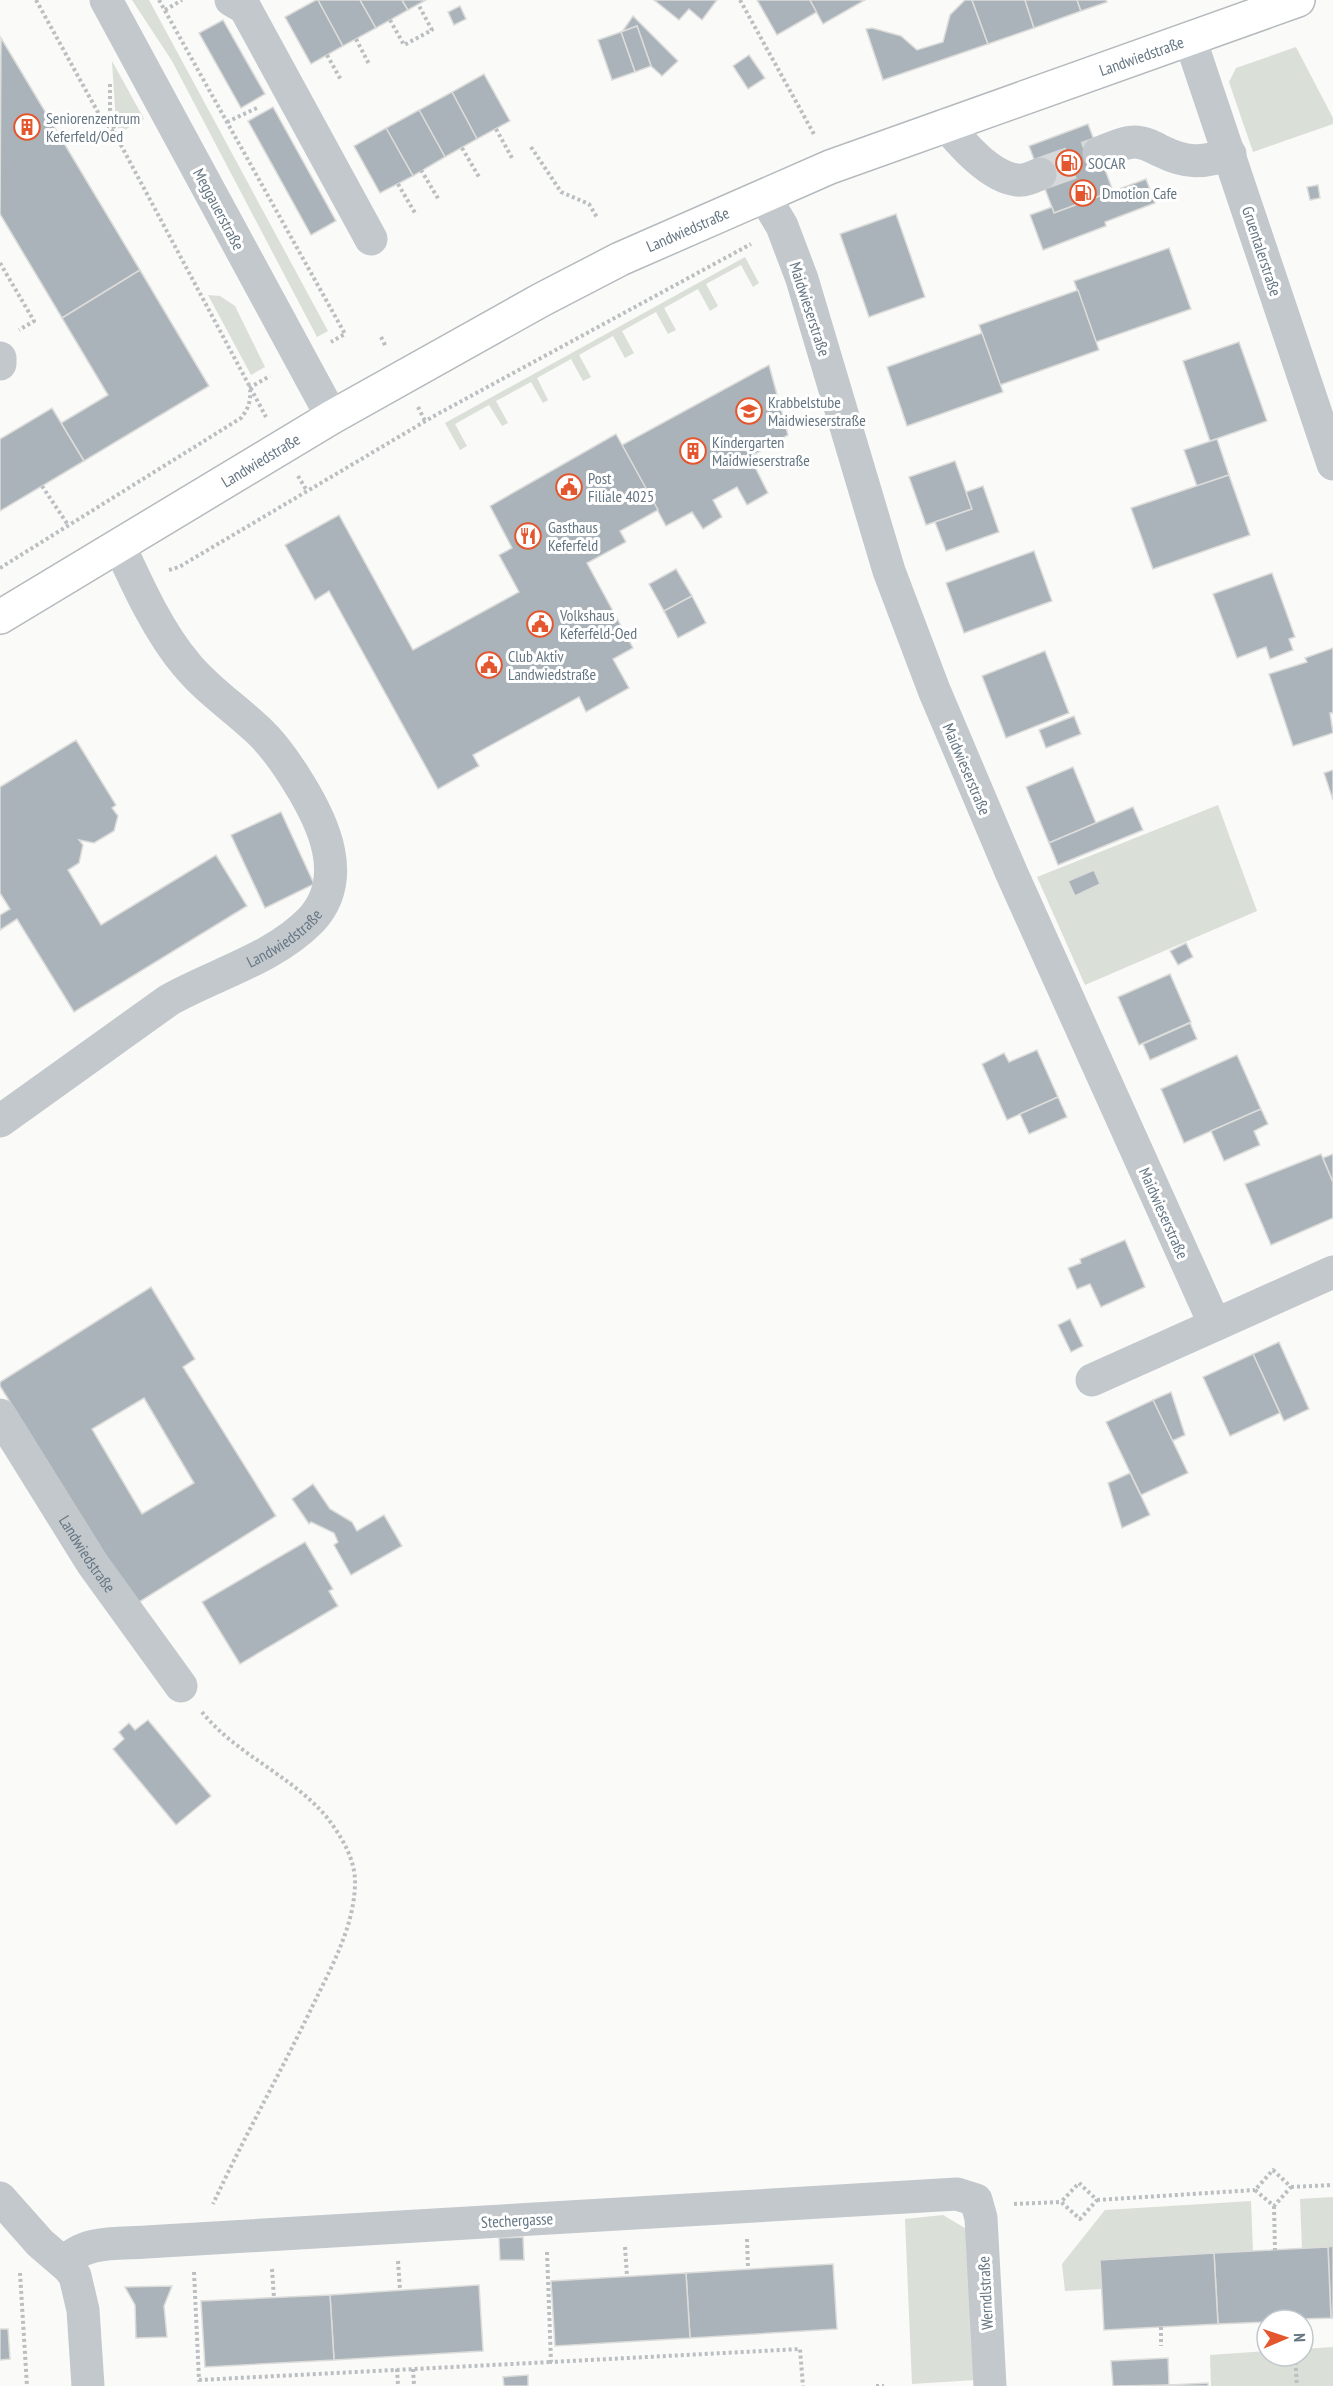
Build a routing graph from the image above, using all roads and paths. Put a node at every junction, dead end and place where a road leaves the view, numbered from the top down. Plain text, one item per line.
1 (105, 0) edge
2 (159, 0) edge
3 (182, 0) edge
4 (231, 0) edge
5 (740, 0) edge
6 (1298, 0) edge
7 (38, 1) edge
8 (418, 4) dead end
9 (165, 10) junction
10 (390, 20) dead end
11 (356, 39) dead end
12 (1190, 39) junction
13 (327, 55) dead end
14 (369, 64) dead end
15 (341, 80) dead end
16 (946, 125) junction
17 (496, 129) dead end
18 (818, 140) dead end
19 (531, 147) dead end
20 (462, 148) dead end
21 (1099, 153) tunnel mouth
22 (1230, 154) junction
23 (512, 158) dead end
24 (421, 170) dead end
25 (1040, 174) tunnel mouth
26 (479, 177) dead end
27 (398, 184) dead end
28 (765, 196) junction
29 (439, 200) dead end
30 (415, 213) dead end
31 (598, 219) dead end
32 (370, 239) dead end
33 (752, 244) dead end
34 (0, 263) edge
35 (345, 334) dead end
36 (7, 345) edge
37 (0, 364) edge
38 (332, 417) junction
39 (1333, 464) edge
40 (42, 486) dead end
41 (68, 525) junction
42 (118, 545) junction
43 (179, 567) dead end
44 (0, 568) edge
45 (0, 617) edge
46 (0, 1121) edge
47 (1333, 1272) edge
48 (1215, 1325) junction
49 (1092, 1380) dead end
50 (0, 1415) edge
51 (181, 1686) joint
52 (1333, 2185) edge
53 (1291, 2187) junction
54 (1255, 2190) junction
55 (0, 2198) edge
56 (976, 2200) joint
57 (1097, 2200) junction
58 (1061, 2202) junction
59 (1034, 2203) dead end
60 (1274, 2206) junction
61 (546, 2218) junction
62 (201, 2238) junction
63 (1275, 2250) dead end
64 (64, 2263) junction
65 (19, 2267) dead end
66 (1161, 2327) dead end
67 (1161, 2346) dead end
68 (551, 2362) junction
69 (413, 2368) junction
70 (1296, 2368) edge
71 (397, 2369) junction
72 (27, 2386) edge
73 (88, 2386) edge
74 (398, 2386) edge
75 (414, 2386) edge
76 (802, 2386) edge
77 (876, 2386) edge
78 (884, 2386) edge
79 (990, 2386) edge
80 (1297, 2386) edge

1 - 38 street, Meggauerstraße
2 - 9 path
3 - 9 path
4 - 32 street
5 - 18 path
6 - 12 main road, Landwiedstraße
7 - 41 path
8 - 10 path
9 - 35 path
11 - 14 path
12 - 16 main road, Landwiedstraße
12 - 22 street, Gruentalerstraße
13 - 15 path
16 - 25 street
16 - 28 main road, Landwiedstraße
17 - 23 path
19 - 31 path
20 - 26 path
21 - 22 street
22 - 39 street, Gruentalerstraße
24 - 29 path
27 - 30 path
28 - 38 main road, Landwiedstraße
28 - 48 street, Maidwieserstraße
33 - 43 path
34 - 36 path
36 - 37 street
38 - 42 main road, Landwiedstraße
40 - 41 path
41 - 44 path
42 - 45 main road, Landwiedstraße
42 - 46 street, Landwiedstraße
47 - 48 street
48 - 49 street
50 - 51 street, Landwiedstraße
51 - 62 path
52 - 53 path
53 - 54 path
53 - 60 path
54 - 57 path
54 - 60 path
55 - 64 street
56 - 61 street, Stechergasse
56 - 79 street, Werndlstraße
57 - 58 path
57 - 58 path
58 - 59 path
60 - 63 path
61 - 62 street, Stechergasse
61 - 68 path
62 - 64 street, Stechergasse
62 - 71 path
64 - 73 street
65 - 72 path
66 - 67 path
68 - 69 path
68 - 76 path
69 - 71 path
69 - 75 path
70 - 80 path
71 - 74 path
77 - 78 path

